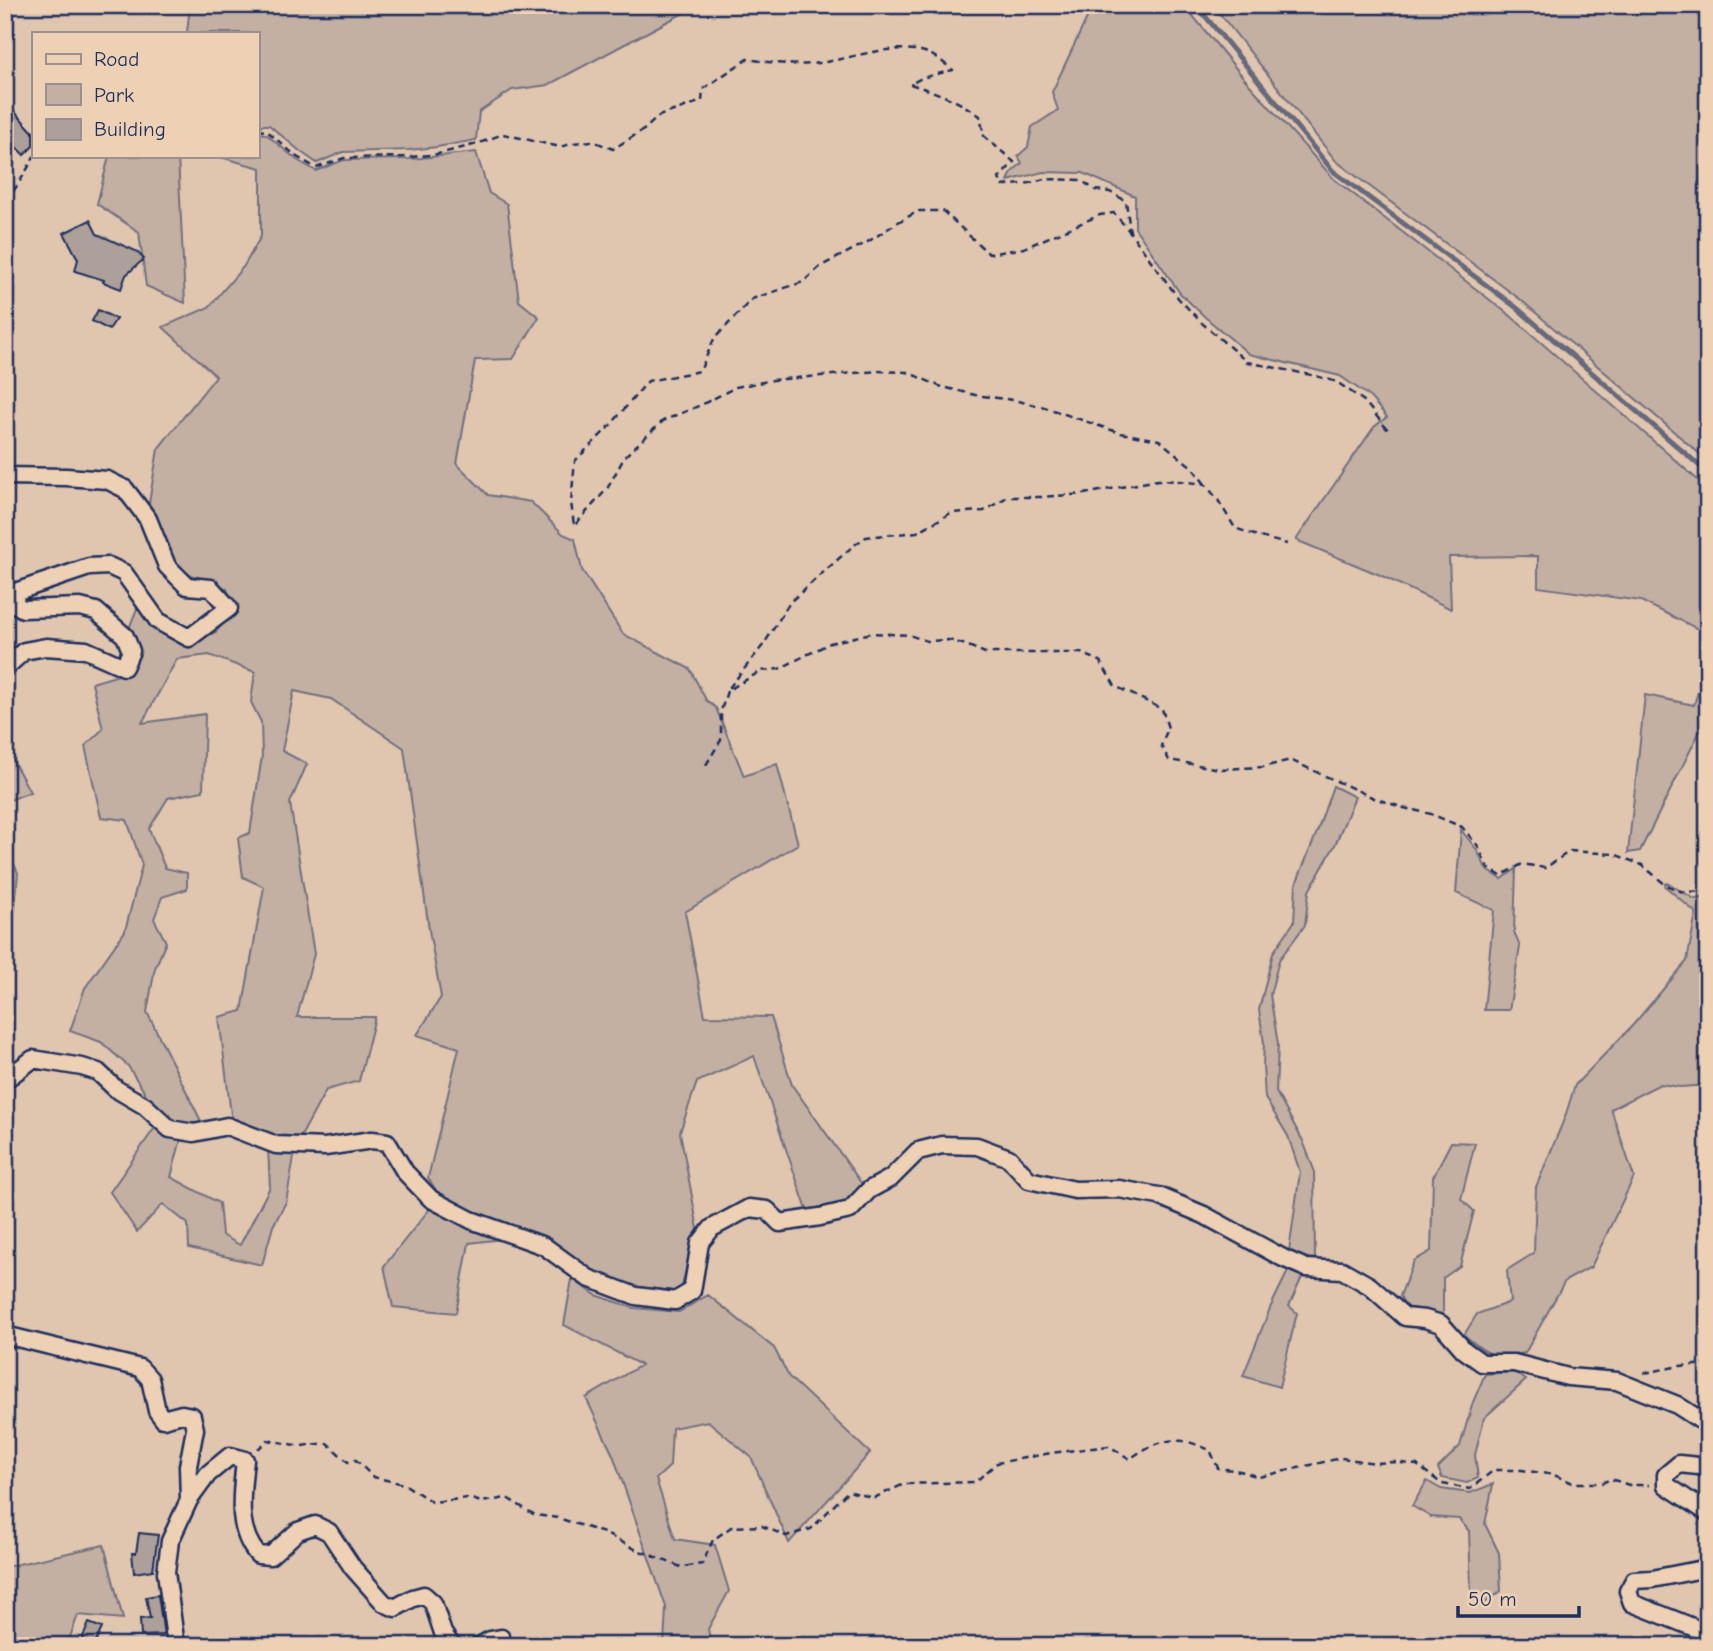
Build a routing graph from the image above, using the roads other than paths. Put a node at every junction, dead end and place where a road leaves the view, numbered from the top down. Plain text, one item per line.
1 (5, 476) edge
2 (5, 668) edge
3 (5, 1080) edge
4 (5, 1335) edge
5 (1708, 1424) edge
6 (1708, 1467) edge
7 (189, 1500) junction
8 (1708, 1513) edge
9 (1708, 1567) edge
10 (1708, 1640) edge
11 (176, 1646) edge
12 (452, 1646) edge
13 (479, 1646) edge
14 (505, 1646) edge

1 - 2 street
3 - 5 street
4 - 7 street
6 - 8 street
7 - 11 street
7 - 12 street
9 - 10 street
13 - 14 street

